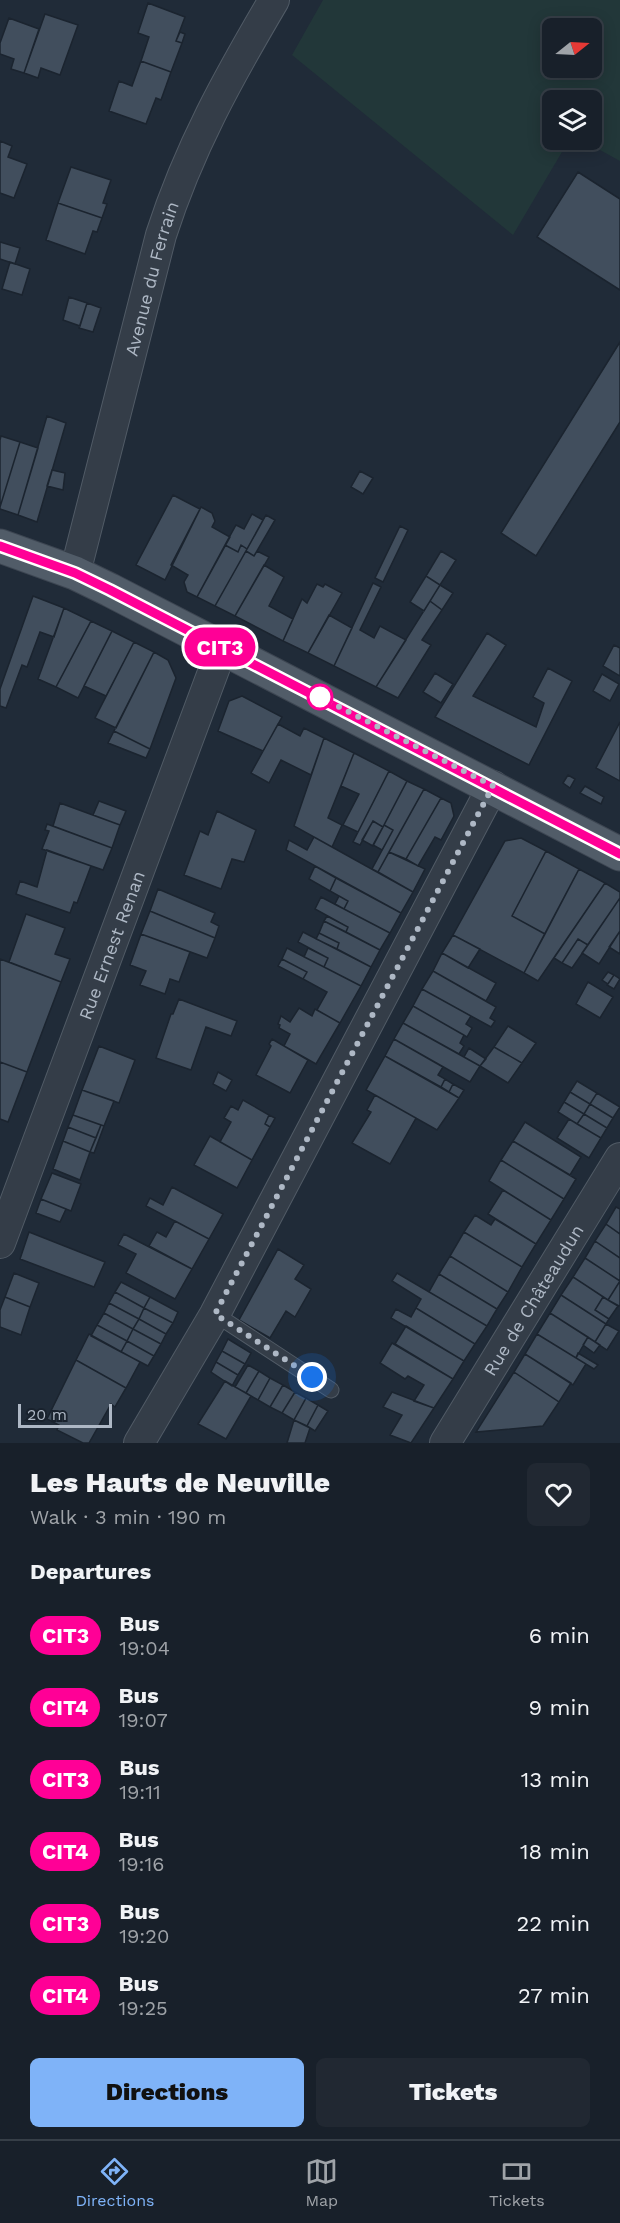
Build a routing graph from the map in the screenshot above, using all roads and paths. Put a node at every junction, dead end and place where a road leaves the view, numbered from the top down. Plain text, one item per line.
1 (274, 0) edge
2 (0, 546) edge
3 (75, 573) junction
4 (222, 648) junction
5 (493, 786) junction
6 (620, 854) edge
7 (620, 1158) edge
8 (0, 1243) edge
9 (215, 1314) junction
10 (331, 1390) dead end
11 (140, 1443) edge
12 (445, 1443) edge

1 - 3 street, Avenue du Ferrain
2 - 3 main road
3 - 4 main road
4 - 5 main road
4 - 8 street, Rue Ernest Renan
5 - 6 main road
5 - 9 street
7 - 12 street, Rue de Châteaudun
9 - 10 lane
9 - 11 street

